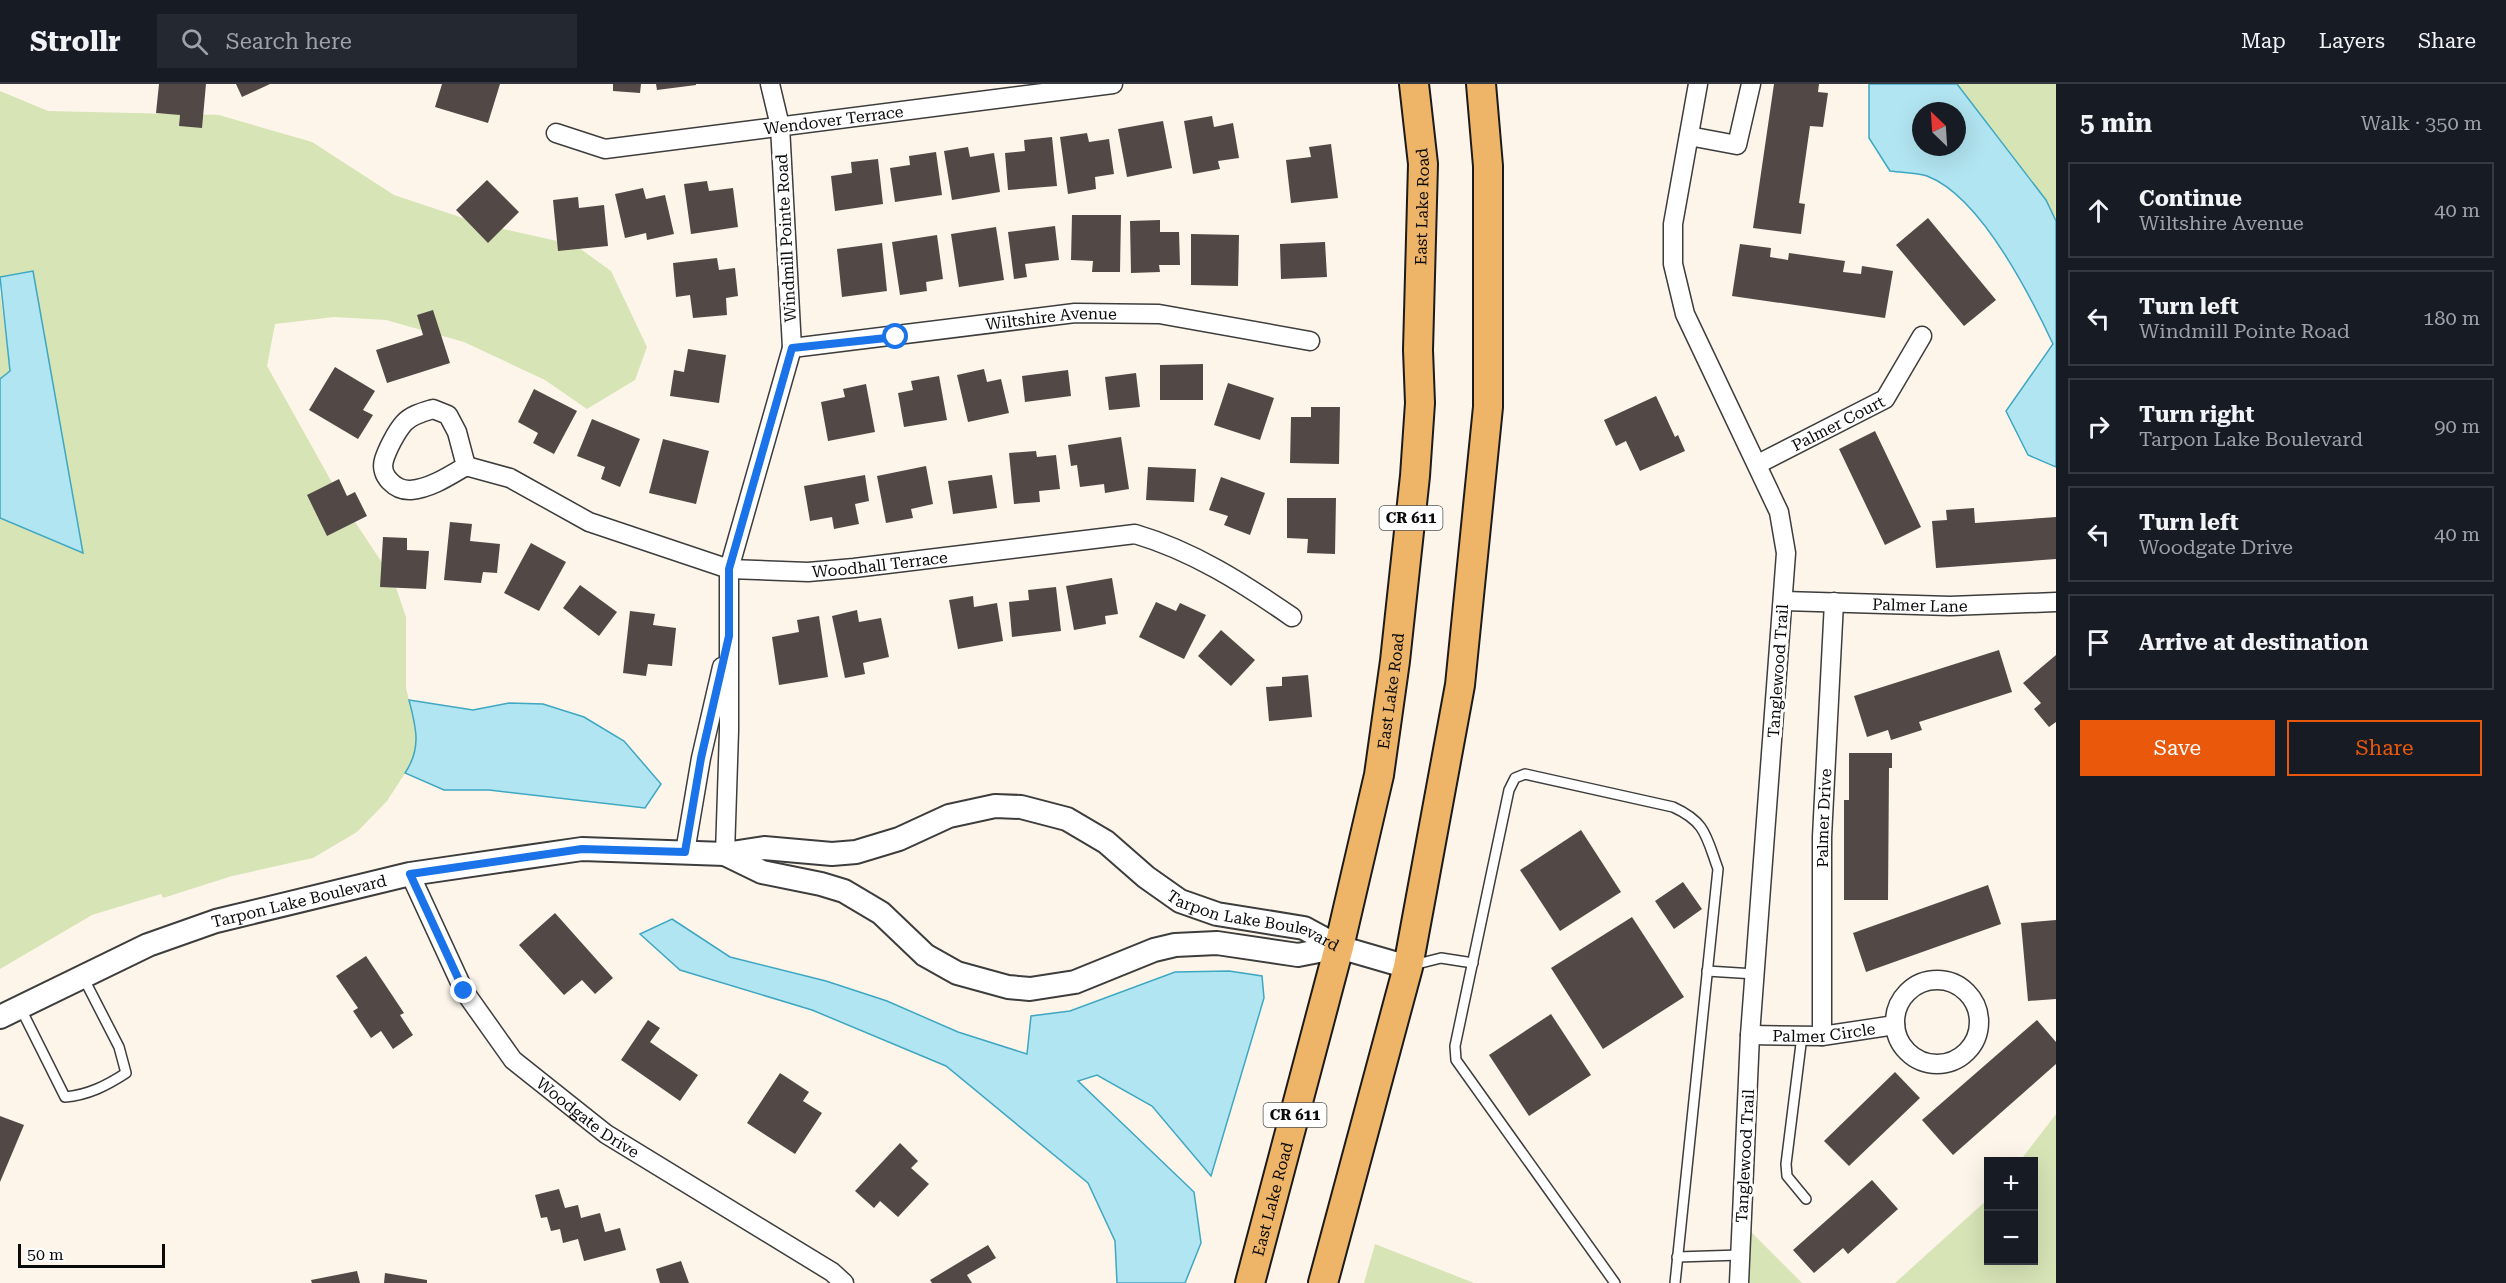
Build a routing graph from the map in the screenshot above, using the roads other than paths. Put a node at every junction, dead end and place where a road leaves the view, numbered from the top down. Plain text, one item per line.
1 (770, 84) edge
2 (1113, 84) edge
3 (1414, 84) edge
4 (1481, 84) edge
5 (1698, 84) edge
6 (1751, 84) edge
7 (780, 126) junction
8 (556, 133) dead end
9 (1689, 135) junction
10 (1922, 336) dead end
11 (1310, 341) dead end
12 (792, 348) junction
13 (1758, 464) junction
14 (466, 466) junction
15 (729, 569) junction
16 (1784, 601) junction
17 (1834, 602) junction
18 (2056, 602) edge
19 (1292, 617) dead end
20 (729, 636) junction
21 (685, 852) junction
22 (725, 854) junction
23 (410, 874) junction
24 (1339, 947) junction
25 (1473, 963) junction
26 (1408, 967) junction
27 (1707, 971) junction
28 (1755, 974) junction
29 (83, 977) junction
30 (10, 1012) edge
31 (1895, 1024) junction
32 (1750, 1035) junction
33 (1802, 1036) junction
34 (1822, 1036) junction
35 (1806, 1199) dead end
36 (1740, 1255) junction
37 (1677, 1257) junction
38 (844, 1283) edge
39 (1250, 1283) edge
40 (1323, 1283) edge
41 (1615, 1283) edge
42 (1675, 1283) edge
43 (1739, 1283) edge

1 - 7 street, Windmill Pointe Road
2 - 7 street, Wendover Terrace
3 - 24 main road, East Lake Road / CR 611
4 - 26 main road
5 - 9 street, Tanglewood Trail
6 - 9 street
7 - 8 street, Wendover Terrace
7 - 12 street, Windmill Pointe Road
9 - 13 street, Tanglewood Trail
10 - 13 street, Palmer Court
11 - 12 street, Wiltshire Avenue
12 - 15 street, Windmill Pointe Road
13 - 16 street, Tanglewood Trail
14 - 14 street
14 - 15 street, Woodhall Terrace
15 - 19 street, Woodhall Terrace
15 - 20 street, Windmill Pointe Road
16 - 17 street, Palmer Lane
16 - 28 street, Tanglewood Trail
17 - 18 street, Palmer Lane
17 - 34 street, Palmer Drive
20 - 21 street, Windmill Pointe Road
20 - 22 street, Windmill Pointe Road
21 - 22 street, Tarpon Lake Boulevard
21 - 23 street, Tarpon Lake Boulevard
22 - 24 street, Tarpon Lake Boulevard
22 - 24 street, Tarpon Lake Boulevard
23 - 29 street, Tarpon Lake Boulevard
23 - 38 street, Woodgate Drive
24 - 26 street
24 - 39 main road, East Lake Road / CR 611
25 - 26 lane
25 - 27 lane
25 - 41 lane
26 - 40 main road
27 - 28 lane
27 - 37 lane
28 - 32 street, Tanglewood Trail
29 - 30 street, Tarpon Lake Boulevard
29 - 30 lane
31 - 31 street, Palmer Circle
31 - 34 street, Palmer Circle
32 - 33 street, Palmer Circle
32 - 36 street, Tanglewood Trail
33 - 34 street, Palmer Circle
33 - 35 lane
36 - 37 lane
36 - 43 street, Tanglewood Trail
37 - 42 lane

